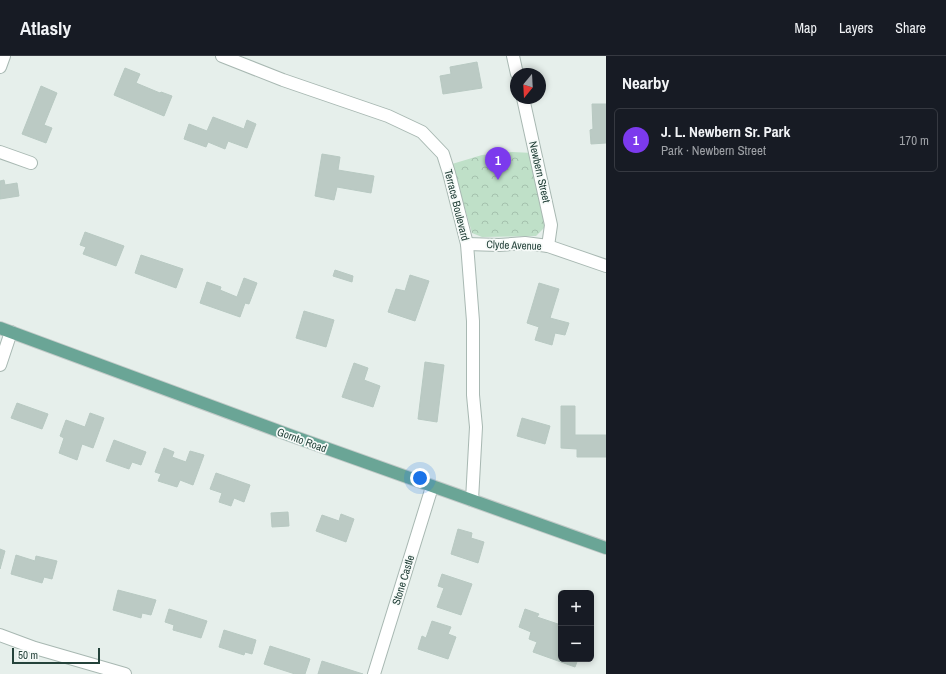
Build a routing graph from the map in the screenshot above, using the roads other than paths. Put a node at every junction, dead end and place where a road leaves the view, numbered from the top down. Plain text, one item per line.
1 (4, 56) edge
2 (222, 56) edge
3 (513, 56) edge
4 (0, 67) edge
5 (516, 68) edge
6 (524, 104) edge
7 (0, 152) edge
8 (31, 163) dead end
9 (467, 244) junction
10 (548, 246) junction
11 (606, 266) edge
12 (5, 330) edge
13 (0, 366) edge
14 (432, 486) junction
15 (472, 500) junction
16 (606, 548) edge
17 (0, 635) edge
18 (125, 674) edge
19 (374, 674) edge

1 - 4 street
2 - 9 street, Terrace Boulevard
3 - 5 street
6 - 10 street, Newbern Street
7 - 8 street
9 - 10 street, Clyde Avenue
9 - 15 street, Terrace Boulevard
10 - 11 street, Clyde Avenue
12 - 13 street
12 - 14 main road, Gornto Road
14 - 15 main road, Gornto Road
14 - 19 street, Stone Castle
15 - 16 main road, Gornto Road
17 - 18 street

